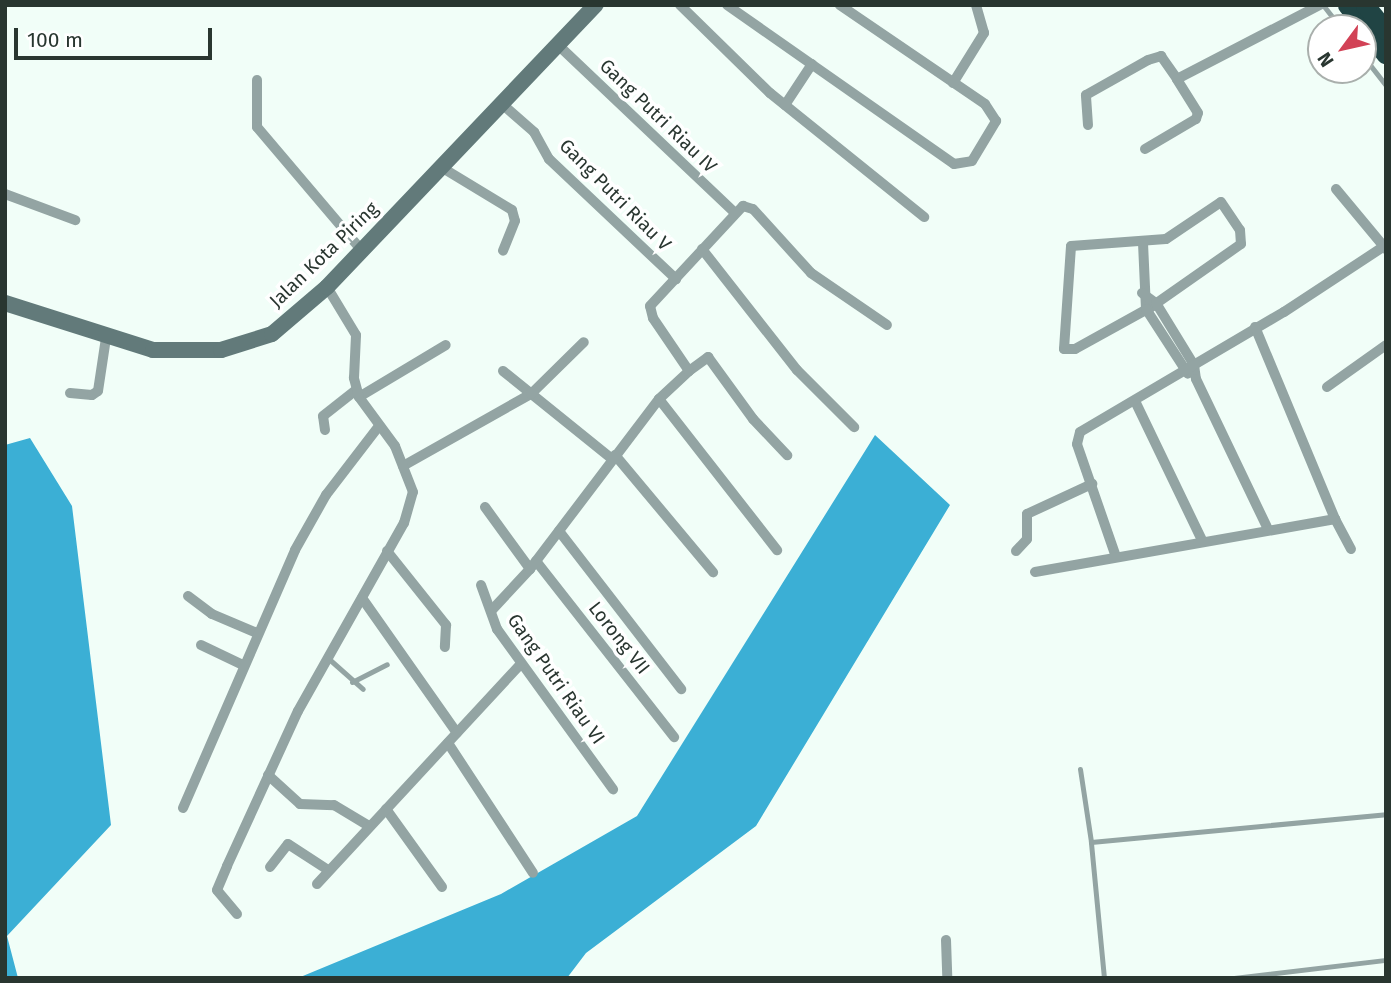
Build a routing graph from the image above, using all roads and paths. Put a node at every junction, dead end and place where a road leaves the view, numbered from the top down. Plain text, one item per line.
1 (596, 5) edge
2 (680, 5) edge
3 (727, 5) edge
4 (840, 5) edge
5 (976, 5) edge
6 (1321, 5) edge
7 (1347, 5) edge
8 (1365, 5) edge
9 (1386, 31) edge
10 (557, 44) junction
11 (1386, 55) edge
12 (812, 64) junction
13 (1177, 79) junction
14 (257, 80) dead end
15 (953, 83) junction
16 (502, 104) junction
17 (785, 105) junction
18 (1088, 125) dead end
19 (1145, 149) dead end
20 (441, 167) junction
21 (1336, 189) dead end
22 (5, 194) edge
23 (735, 213) junction
24 (924, 216) dead end
25 (75, 220) dead end
26 (1143, 243) junction
27 (1385, 247) edge
28 (702, 249) junction
29 (362, 251) junction
30 (503, 251) dead end
31 (676, 279) junction
32 (327, 287) junction
33 (5, 303) edge
34 (1151, 306) junction
35 (887, 325) dead end
36 (1255, 327) junction
37 (106, 338) junction
38 (584, 342) dead end
39 (446, 345) dead end
40 (1386, 345) edge
41 (1189, 368) junction
42 (503, 371) dead end
43 (689, 371) junction
44 (1327, 387) dead end
45 (71, 393) dead end
46 (357, 393) junction
47 (531, 394) junction
48 (659, 399) junction
49 (1135, 401) junction
50 (379, 426) junction
51 (854, 427) dead end
52 (325, 430) dead end
53 (787, 455) dead end
54 (613, 457) junction
55 (402, 466) junction
56 (1092, 484) junction
57 (485, 507) dead end
58 (1335, 519) junction
59 (1268, 529) junction
60 (559, 531) junction
61 (1202, 540) junction
62 (1351, 549) dead end
63 (778, 550) dead end
64 (387, 551) junction
65 (1016, 551) dead end
66 (1115, 554) junction
67 (533, 565) junction
68 (713, 572) dead end
69 (1035, 572) dead end
70 (481, 584) dead end
71 (188, 596) dead end
72 (362, 598) junction
73 (491, 611) junction
74 (257, 633) junction
75 (201, 645) dead end
76 (445, 647) dead end
77 (328, 657) junction
78 (387, 664) dead end
79 (243, 665) junction
80 (520, 665) junction
81 (352, 681) junction
82 (363, 689) dead end
83 (681, 689) dead end
84 (457, 733) junction
85 (674, 737) dead end
86 (448, 743) junction
87 (1080, 769) dead end
88 (268, 775) junction
89 (613, 789) dead end
90 (183, 808) dead end
91 (386, 809) junction
92 (1386, 814) edge
93 (369, 826) junction
94 (1091, 842) junction
95 (270, 867) dead end
96 (328, 870) junction
97 (533, 873) dead end
98 (317, 884) dead end
99 (442, 887) dead end
100 (237, 914) dead end
101 (946, 940) dead end
102 (1386, 960) edge
103 (947, 978) edge
104 (1104, 978) edge
105 (1234, 978) edge

1 - 10 street, Jalan Kota Piring
2 - 17 street
3 - 12 street
4 - 15 street
5 - 15 street
6 - 13 street
7 - 11 highway
8 - 9 highway
10 - 16 street, Jalan Kota Piring
10 - 23 street, Gang Putri Riau IV
12 - 15 street
12 - 17 street
13 - 18 street
13 - 19 street
14 - 29 street
16 - 20 street, Jalan Kota Piring
16 - 31 street, Gang Putri Riau V
17 - 24 street
20 - 29 street, Jalan Kota Piring
20 - 30 street
21 - 27 street
22 - 25 street
23 - 28 street
23 - 35 street
26 - 34 street
26 - 34 street
26 - 34 street
27 - 36 street
28 - 31 street
28 - 51 street
29 - 32 street, Jalan Kota Piring
31 - 43 street
32 - 37 street, Jalan Kota Piring
32 - 46 street
33 - 37 street, Jalan Kota Piring
34 - 41 street
36 - 41 street
36 - 58 street
37 - 45 street
38 - 47 street
39 - 46 street
40 - 44 street
41 - 49 street
41 - 59 street
42 - 47 street
43 - 48 street
43 - 53 street
46 - 50 street
46 - 52 street
47 - 54 street
47 - 55 street
48 - 54 street
48 - 63 street
49 - 56 street
49 - 61 street
50 - 55 street
50 - 74 street
54 - 60 street
54 - 68 street
55 - 64 street
56 - 65 street
56 - 66 street
57 - 67 street, Lorong VII
58 - 59 street
58 - 62 street
59 - 61 street
60 - 67 street
60 - 83 street
61 - 66 street
64 - 72 street
64 - 76 street
66 - 69 street
67 - 73 street
67 - 85 street, Lorong VII
70 - 73 street, Gang Putri Riau VI
71 - 74 street
72 - 77 street
72 - 84 street
73 - 80 street, Gang Putri Riau VI
74 - 79 street
75 - 79 street
77 - 81 lane
77 - 88 street
78 - 81 lane
79 - 90 street
80 - 84 street
80 - 89 street, Gang Putri Riau VI
81 - 82 lane
84 - 86 street
86 - 91 street
86 - 97 street
87 - 94 lane
88 - 93 street
88 - 100 street
91 - 93 street
91 - 99 street
92 - 94 lane
93 - 96 street
94 - 104 lane
95 - 96 street
96 - 98 street
101 - 103 street
102 - 105 lane

